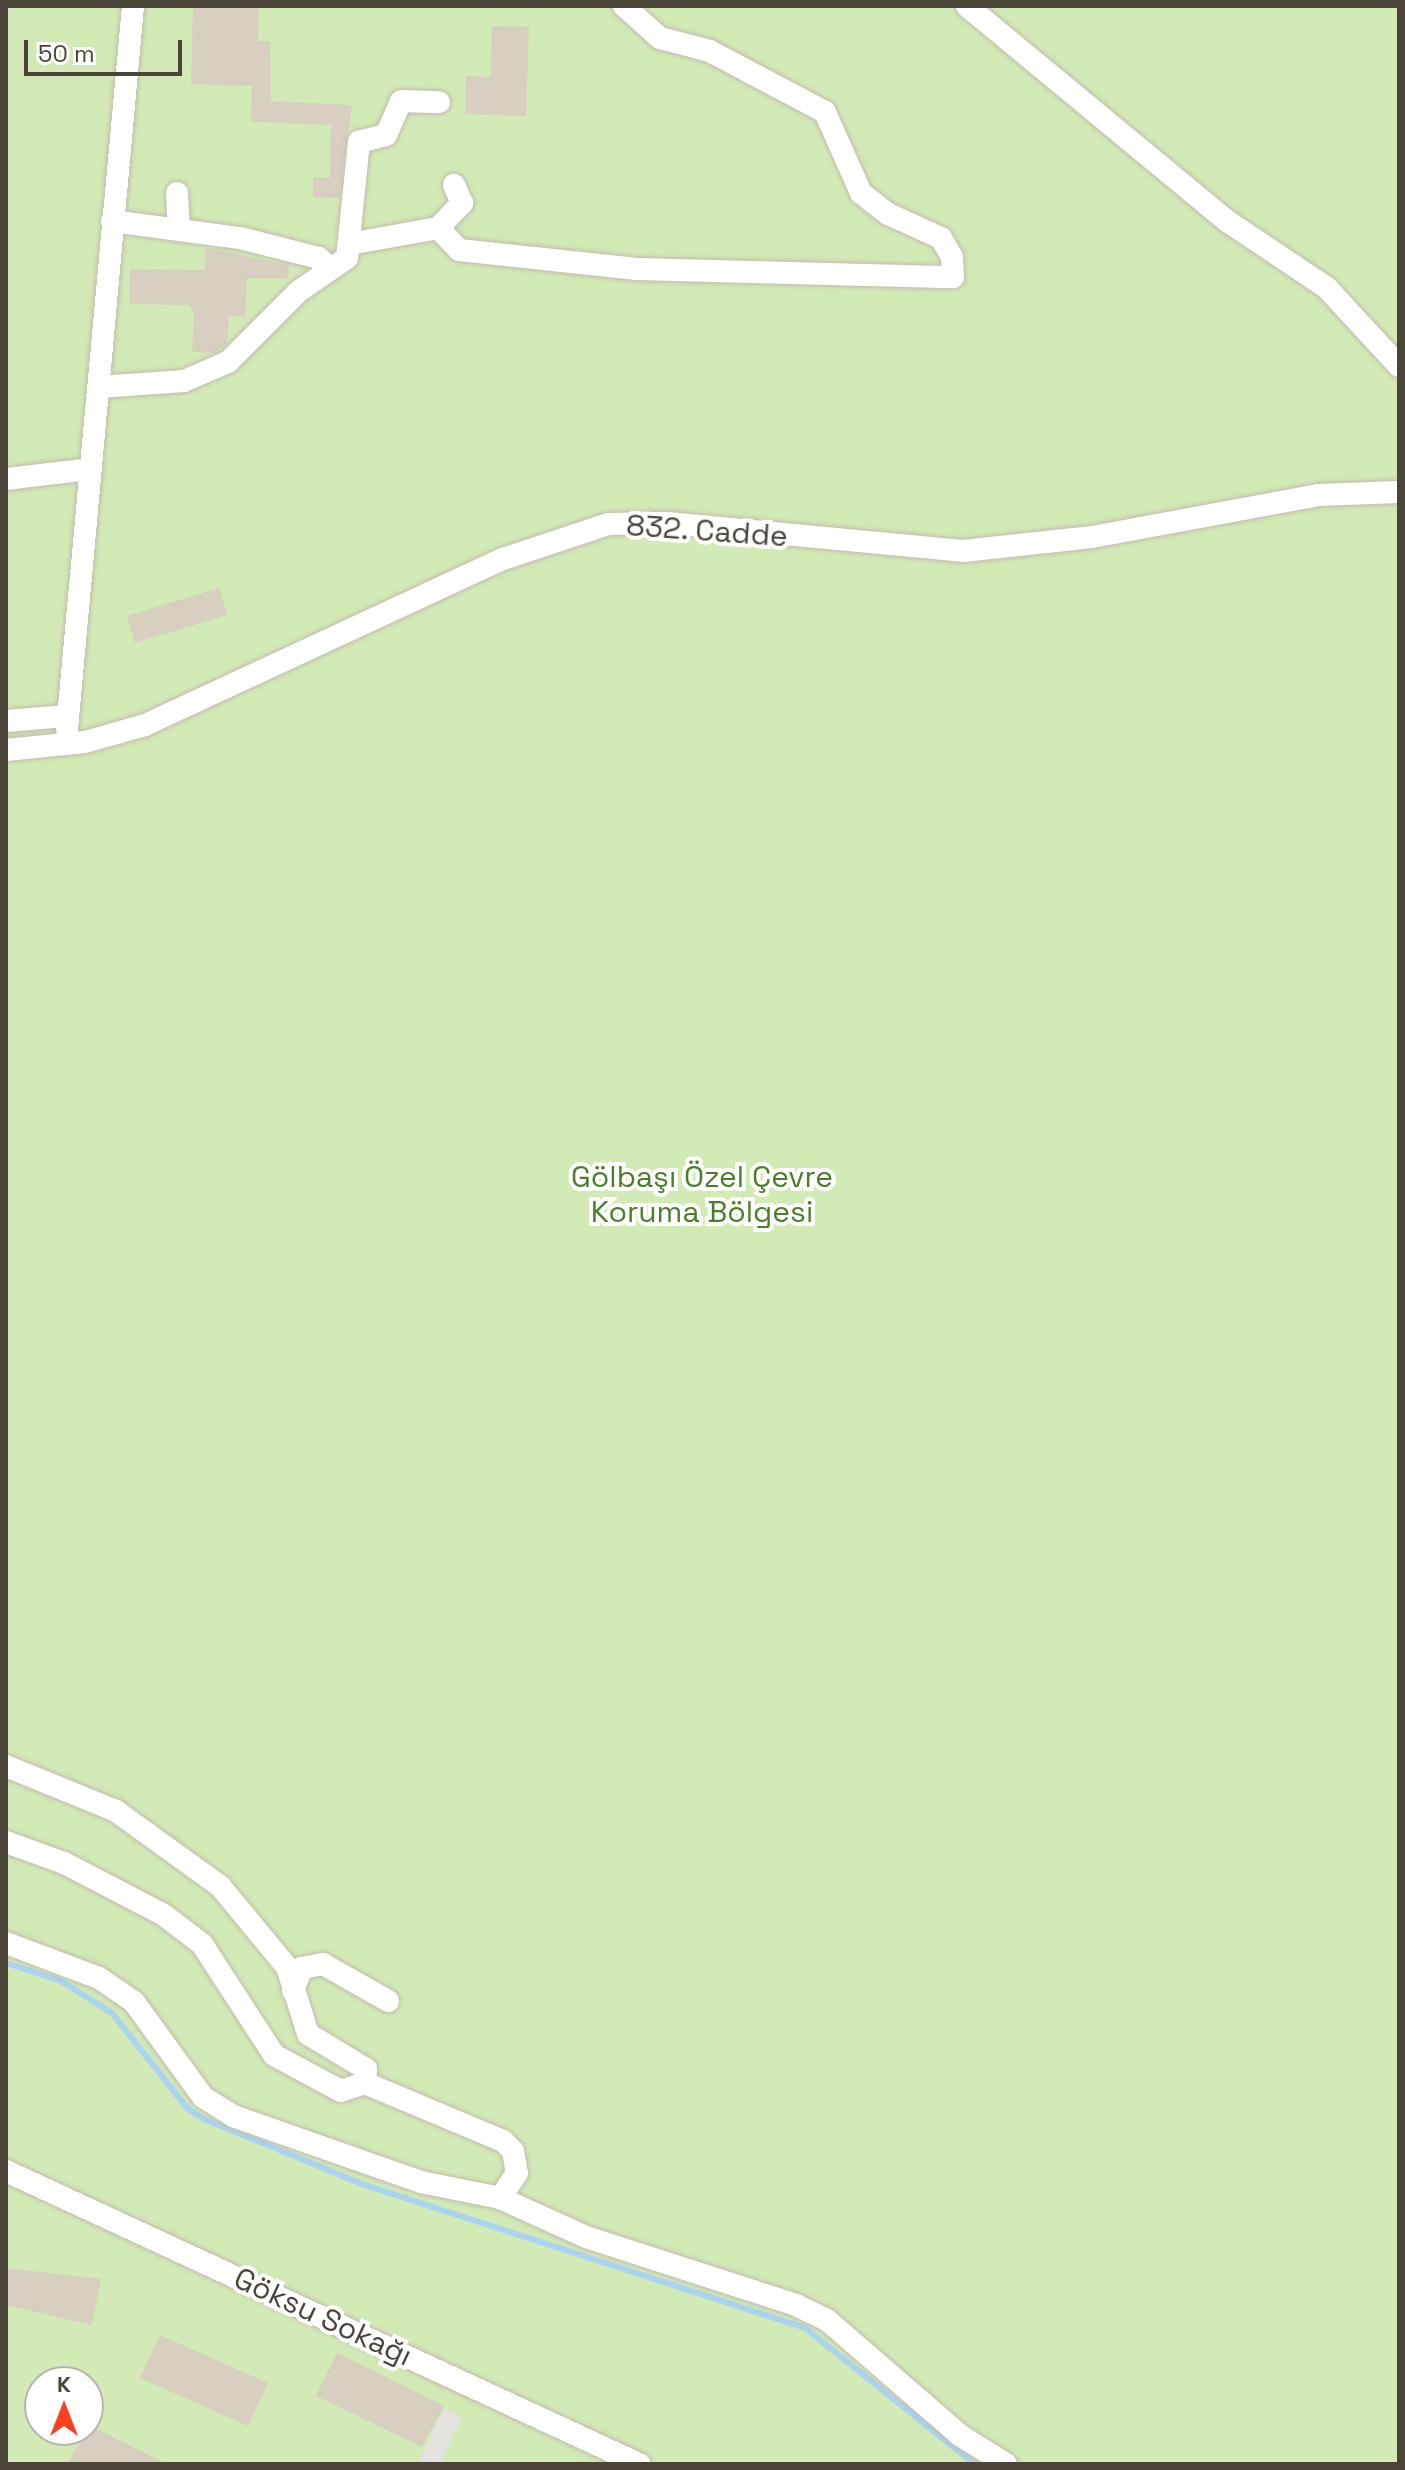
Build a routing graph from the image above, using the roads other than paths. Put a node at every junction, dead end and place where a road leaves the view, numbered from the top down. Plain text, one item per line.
1 (133, 6) edge
2 (624, 6) edge
3 (967, 6) edge
4 (439, 102) dead end
5 (454, 185) dead end
6 (177, 193) dead end
7 (112, 221) junction
8 (179, 228) junction
9 (438, 228) junction
10 (349, 244) junction
11 (330, 269) junction
12 (1399, 366) edge
13 (99, 387) junction
14 (90, 469) junction
15 (6, 479) edge
16 (1399, 492) edge
17 (6, 721) edge
18 (6, 750) edge
19 (6, 1766) edge
20 (6, 1842) edge
21 (6, 1943) edge
22 (293, 1991) junction
23 (388, 2001) dead end
24 (365, 2083) junction
25 (6, 2171) edge
26 (500, 2198) junction
27 (639, 2464) edge
28 (1006, 2464) edge

1 - 7 street
2 - 9 street
3 - 12 street
4 - 10 street
5 - 9 street
6 - 8 street
7 - 8 street
7 - 13 street
8 - 11 street
9 - 10 street
10 - 11 street
11 - 13 street
13 - 14 street
14 - 15 street
14 - 17 street
16 - 18 street, 832. Cadde
19 - 22 street
20 - 24 street
21 - 26 street
22 - 23 street
22 - 24 street
24 - 26 street
25 - 27 street, Göksu Sokağı
26 - 28 street

